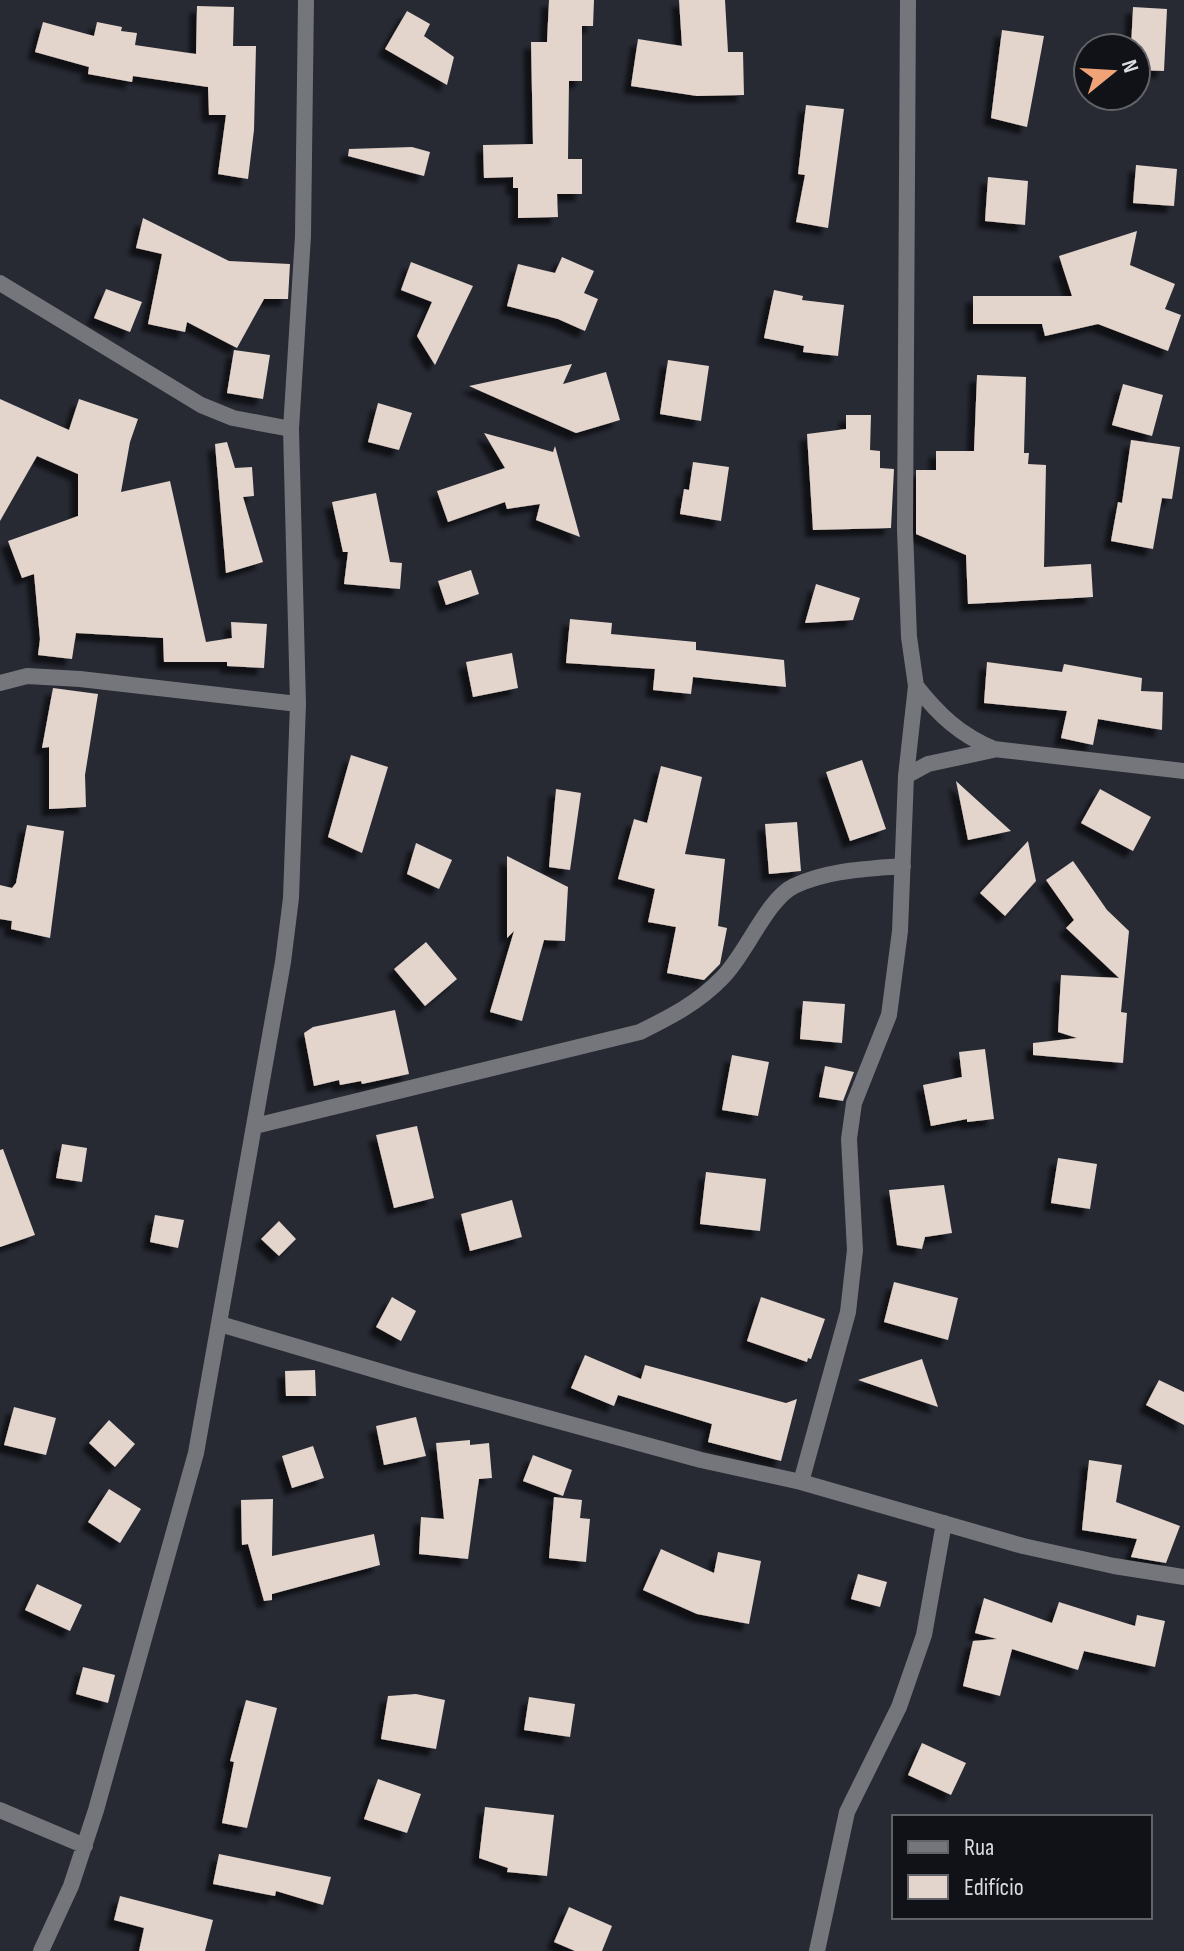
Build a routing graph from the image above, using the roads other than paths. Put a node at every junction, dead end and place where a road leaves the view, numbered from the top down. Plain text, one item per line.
1 (306, 0) edge
2 (908, 0) edge
3 (0, 283) edge
4 (291, 429) junction
5 (0, 683) edge
6 (916, 686) junction
7 (298, 704) junction
8 (994, 749) junction
9 (1184, 771) edge
10 (906, 776) junction
11 (903, 866) junction
12 (255, 1126) junction
13 (220, 1324) junction
14 (801, 1482) junction
15 (944, 1523) junction
16 (1184, 1577) edge
17 (0, 1810) edge
18 (85, 1846) junction
19 (41, 1951) edge
20 (817, 1951) edge

1 - 4 street
2 - 6 street
3 - 4 street
4 - 7 street
5 - 7 street
6 - 8 street
6 - 10 street
7 - 12 street
8 - 9 street
8 - 10 street
10 - 11 street
11 - 12 street
11 - 14 street
12 - 13 street
13 - 14 street
13 - 18 street
14 - 15 street
15 - 16 street
15 - 20 street
17 - 18 street
18 - 19 street

